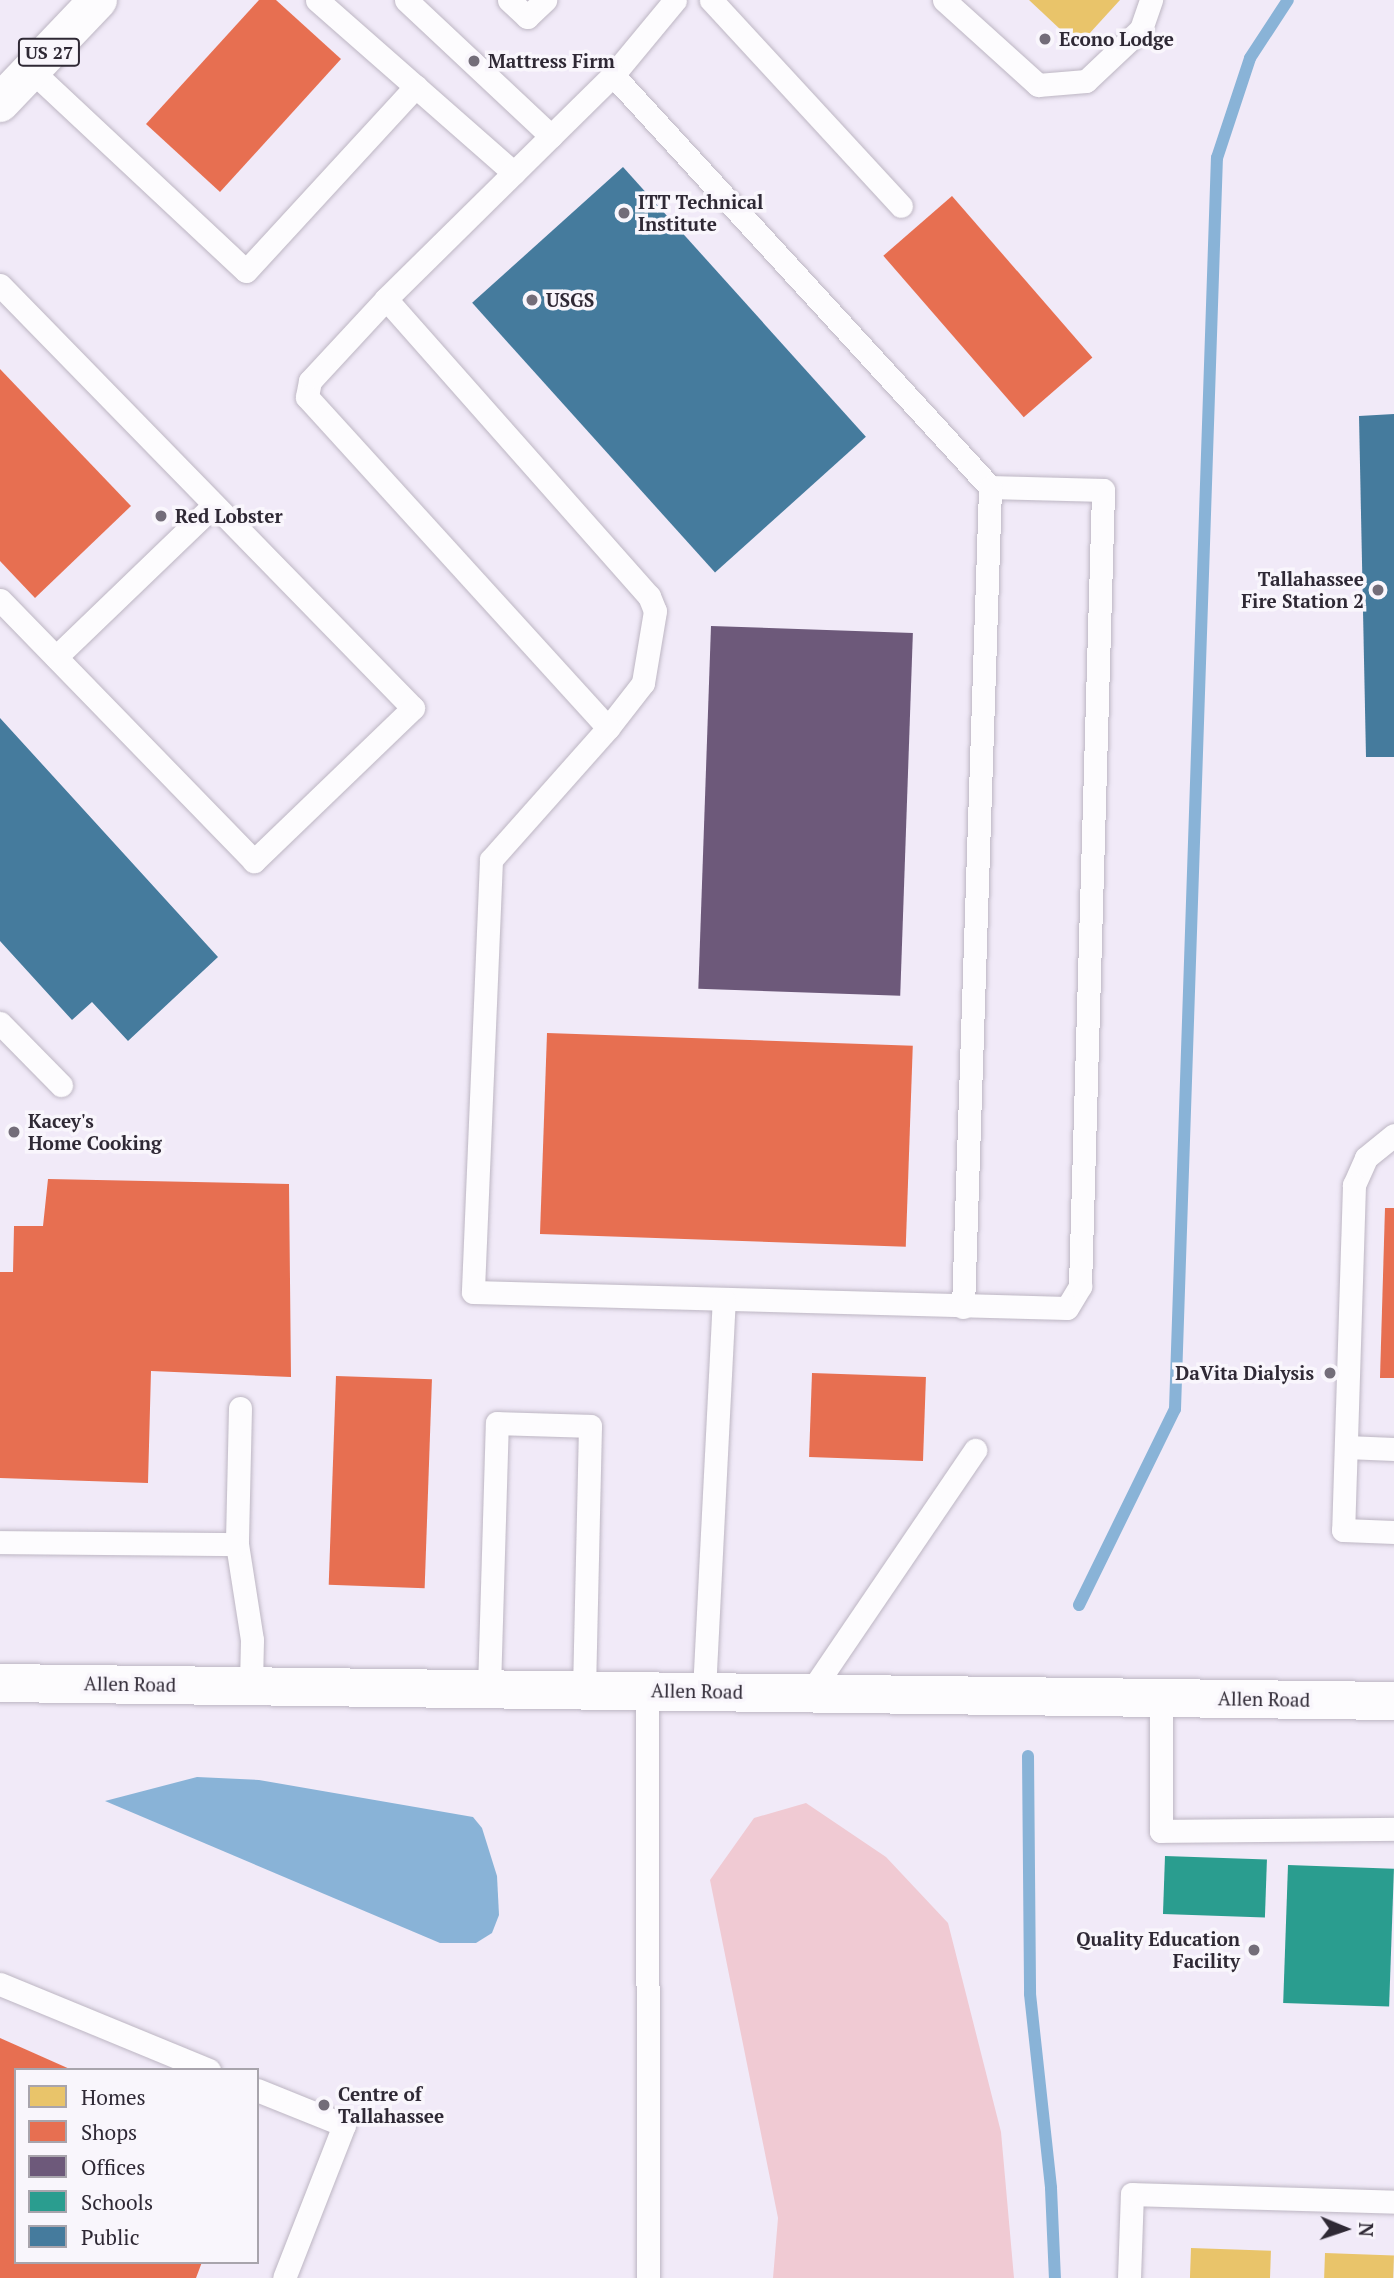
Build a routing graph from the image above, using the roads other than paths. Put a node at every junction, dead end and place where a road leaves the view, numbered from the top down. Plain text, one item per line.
1 (98, 0) edge
2 (317, 0) edge
3 (405, 0) edge
4 (509, 0) edge
5 (545, 0) edge
6 (675, 0) edge
7 (711, 0) edge
8 (944, 0) edge
9 (1151, 0) edge
10 (31, 70) junction
11 (612, 75) junction
12 (416, 86) junction
13 (0, 103) edge
14 (551, 136) junction
15 (514, 173) junction
16 (901, 206) dead end
17 (0, 285) edge
18 (386, 299) junction
19 (990, 487) junction
20 (214, 505) junction
21 (0, 600) edge
22 (56, 657) junction
23 (608, 728) junction
24 (0, 1023) edge
25 (61, 1085) dead end
26 (1394, 1135) edge
27 (724, 1301) junction
28 (963, 1307) junction
29 (240, 1408) dead end
30 (1346, 1447) junction
31 (1394, 1449) edge
32 (975, 1450) dead end
33 (1394, 1532) edge
34 (0, 1542) edge
35 (237, 1544) junction
36 (0, 1683) edge
37 (251, 1685) junction
38 (489, 1688) junction
39 (583, 1689) junction
40 (647, 1690) junction
41 (704, 1691) junction
42 (810, 1693) junction
43 (1161, 1698) junction
44 (1394, 1701) edge
45 (1394, 1829) edge
46 (0, 1984) edge
47 (204, 2068) edge
48 (259, 2091) edge
49 (1394, 2202) edge
50 (284, 2278) edge
51 (648, 2278) edge
52 (1129, 2278) edge

1 - 10 street, US 27
2 - 12 lane
3 - 14 lane
4 - 5 lane
6 - 11 lane
7 - 16 lane
8 - 9 lane
10 - 12 lane
10 - 13 street, US 27
11 - 14 lane
11 - 19 lane
12 - 15 lane
14 - 15 lane
15 - 18 lane
17 - 20 lane
18 - 23 lane
18 - 23 lane
19 - 28 lane
19 - 28 lane
20 - 22 lane
20 - 22 lane
21 - 22 lane
23 - 27 lane
24 - 25 lane
26 - 30 lane
27 - 28 lane
27 - 41 lane
29 - 35 lane
30 - 31 lane
30 - 33 lane
32 - 42 lane
34 - 35 lane
35 - 37 lane
36 - 37 street, Allen Road
37 - 38 street, Allen Road
38 - 39 street, Allen Road
38 - 39 lane
39 - 40 street, Allen Road
40 - 41 street, Allen Road
40 - 51 lane
41 - 42 street, Allen Road
42 - 43 street, Allen Road
43 - 44 street, Allen Road
43 - 45 lane
46 - 47 lane
48 - 50 lane
49 - 52 lane

